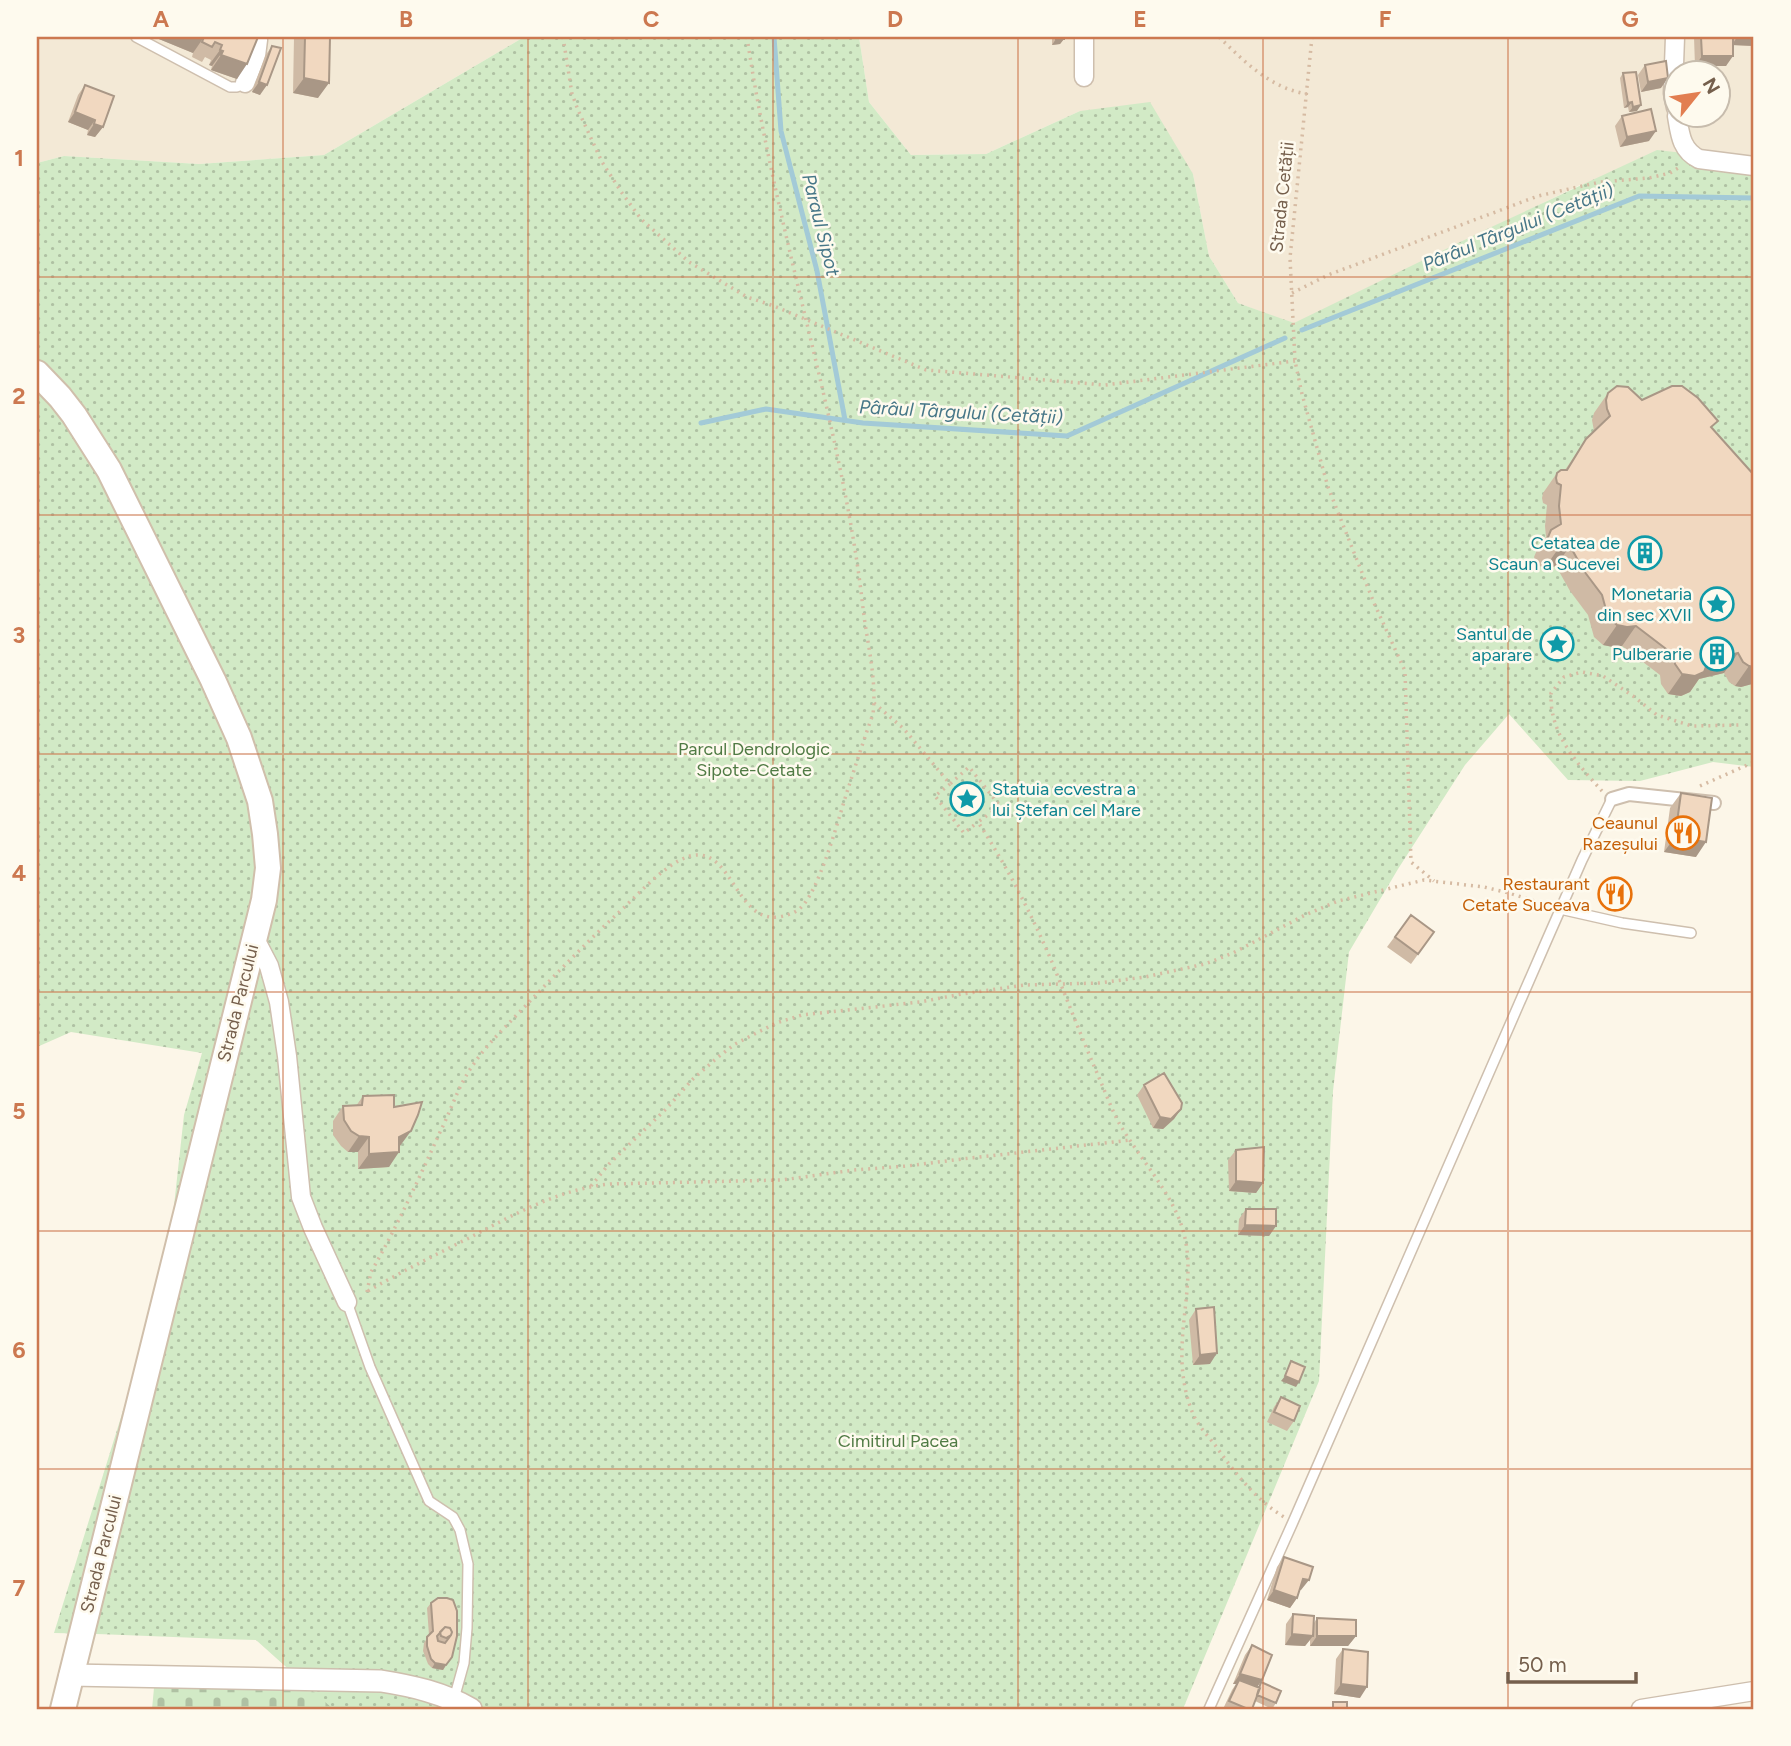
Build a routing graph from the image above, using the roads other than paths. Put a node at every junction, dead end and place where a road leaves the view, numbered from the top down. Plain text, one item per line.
1 (136, 37) edge
2 (255, 37) edge
3 (1084, 37) edge
4 (1675, 37) edge
5 (1674, 60) edge
6 (1084, 77) dead end
7 (245, 83) joint
8 (1680, 130) edge
9 (1754, 166) edge
10 (37, 373) edge
11 (1612, 799) joint
12 (1714, 803) edge
13 (1560, 909) junction
14 (1691, 933) dead end
15 (254, 937) junction
16 (347, 1302) joint
17 (70, 1675) junction
18 (1754, 1690) edge
19 (462, 1704) edge
20 (63, 1709) edge
21 (1209, 1709) edge
22 (1642, 1709) edge

1 - 7 lane
2 - 7 street
3 - 6 street
4 - 5 street
8 - 9 street
10 - 15 main road, Strada Parcului
11 - 12 street
11 - 13 lane
13 - 14 lane
13 - 21 lane
15 - 16 street
15 - 17 main road, Strada Parcului
16 - 19 lane
17 - 19 street
17 - 20 main road, Strada Parcului
18 - 22 street

